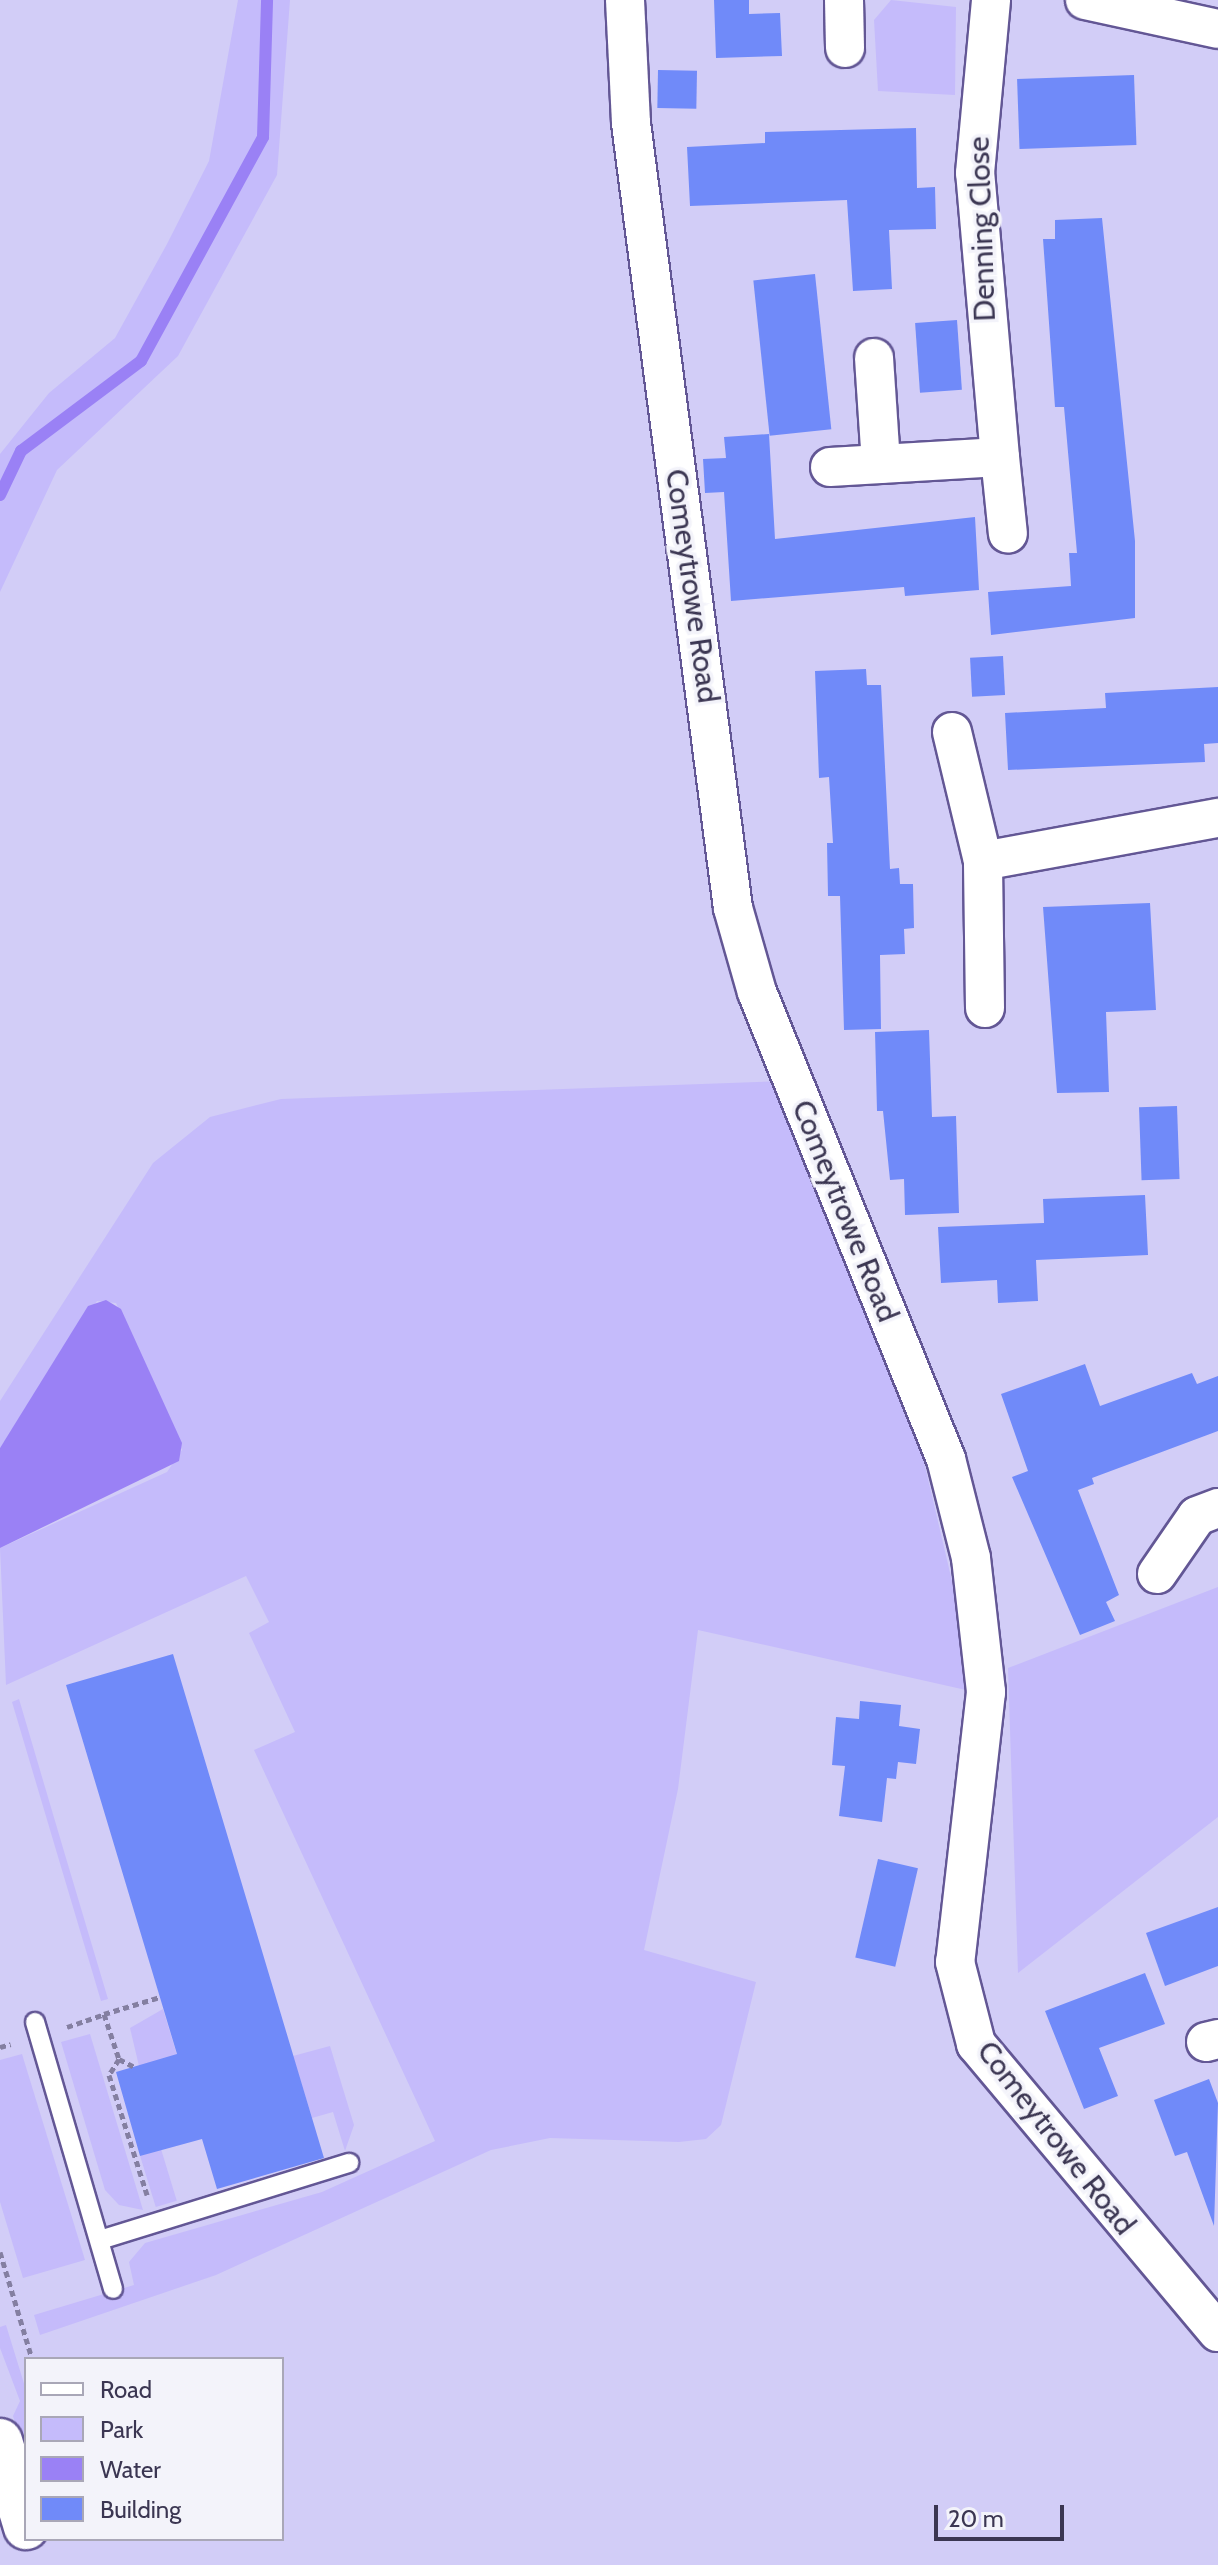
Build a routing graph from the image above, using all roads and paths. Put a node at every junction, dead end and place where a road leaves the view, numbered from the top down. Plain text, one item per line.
1 (625, 0) edge
2 (844, 0) edge
3 (991, 0) edge
4 (1085, 0) edge
5 (1218, 29) edge
6 (845, 48) dead end
7 (874, 358) dead end
8 (1000, 457) junction
9 (881, 464) junction
10 (830, 467) dead end
11 (1008, 534) dead end
12 (952, 732) dead end
13 (1218, 818) edge
14 (983, 861) junction
15 (985, 1008) dead end
16 (1218, 1508) edge
17 (1157, 1574) dead end
18 (160, 1997) dead end
19 (104, 2014) junction
20 (37, 2028) junction
21 (0, 2047) edge
22 (119, 2059) junction
23 (135, 2067) dead end
24 (349, 2163) dead end
25 (156, 2223) junction
26 (100, 2240) junction
27 (0, 2252) edge
28 (113, 2289) dead end
29 (1218, 2332) edge
30 (31, 2357) edge
31 (0, 2441) edge
32 (24, 2520) edge

1 - 29 street, Comeytrowe Road
2 - 6 street
3 - 8 street, Denning Close
4 - 5 street
7 - 9 street
8 - 9 street
8 - 11 street, Denning Close
9 - 10 street
12 - 14 street
13 - 14 street
14 - 15 street
16 - 17 street
18 - 19 path
19 - 20 path
19 - 22 path
20 - 21 path
20 - 26 lane
22 - 23 path
22 - 25 path
24 - 25 lane
25 - 26 lane
26 - 28 lane
27 - 30 path
31 - 32 street

